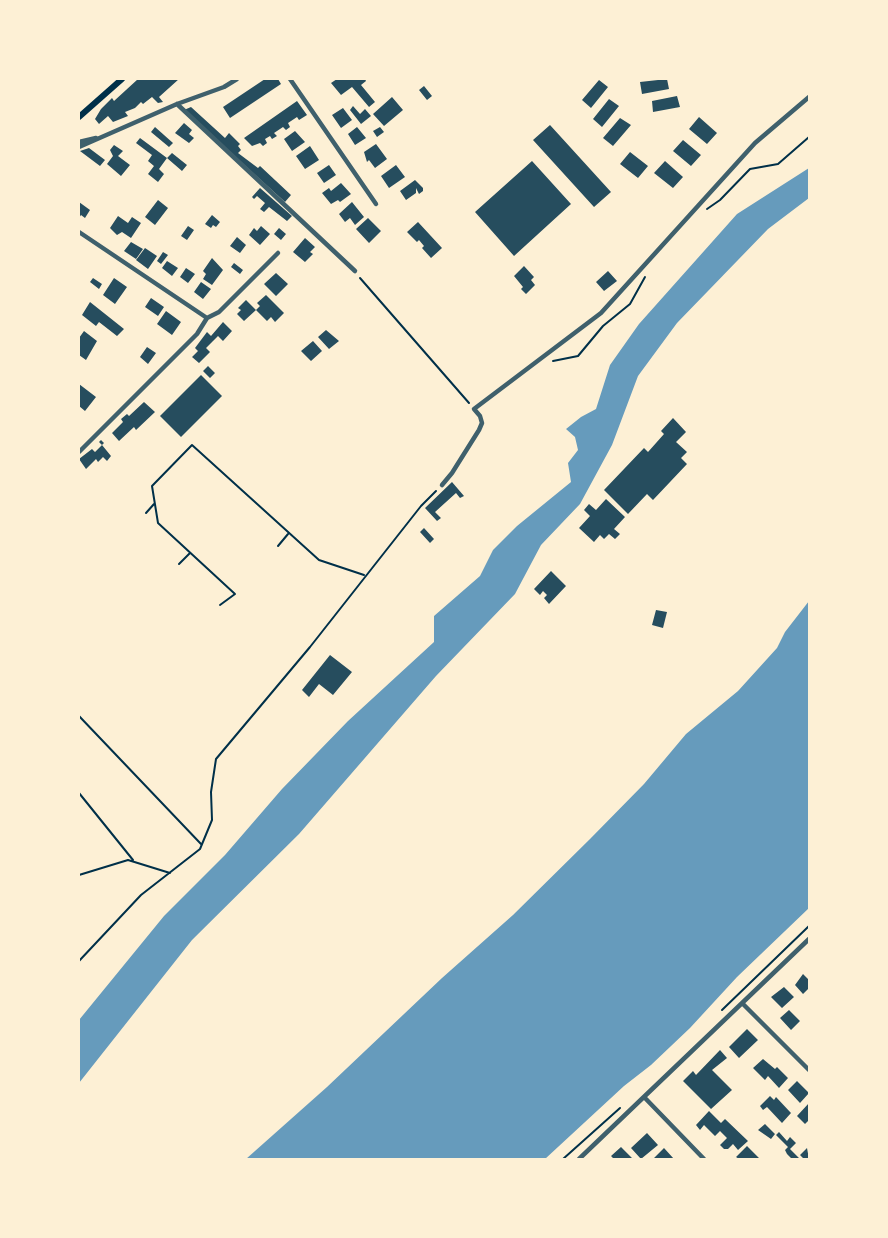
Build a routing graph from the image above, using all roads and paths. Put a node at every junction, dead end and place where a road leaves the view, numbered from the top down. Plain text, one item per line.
1 (122, 79) edge
2 (237, 79) edge
3 (290, 79) edge
4 (809, 97) edge
5 (177, 104) junction
6 (79, 117) edge
7 (809, 137) edge
8 (79, 145) edge
9 (376, 204) dead end
10 (701, 213) dead end
11 (79, 232) edge
12 (278, 253) dead end
13 (648, 270) dead end
14 (355, 271) joint
15 (207, 318) junction
16 (542, 358) junction
17 (474, 409) junction
18 (79, 452) edge
19 (442, 485) joint
20 (155, 504) junction
21 (146, 513) dead end
22 (290, 532) junction
23 (278, 547) dead end
24 (190, 553) junction
25 (179, 564) dead end
26 (366, 576) junction
27 (220, 605) dead end
28 (79, 716) edge
29 (79, 793) edge
30 (202, 845) junction
31 (135, 862) junction
32 (171, 873) junction
33 (79, 875) edge
34 (809, 939) edge
35 (79, 961) edge
36 (743, 1003) junction
37 (809, 1070) edge
38 (645, 1098) junction
39 (579, 1159) edge
40 (704, 1159) edge

1 - 6 main road
2 - 5 street
3 - 9 street
4 - 16 street
5 - 8 street
5 - 14 street
7 - 10 path
11 - 15 street
12 - 15 street
13 - 16 path
14 - 17 path
15 - 18 street
16 - 17 street
17 - 19 street
19 - 26 path
20 - 21 path
20 - 22 path
20 - 24 path
22 - 23 path
22 - 26 path
24 - 25 path
24 - 27 path
26 - 30 path
28 - 30 path
29 - 31 path
30 - 32 path
31 - 32 path
31 - 33 path
32 - 35 path
34 - 36 street
36 - 37 street
36 - 38 street
38 - 39 street
38 - 40 street

